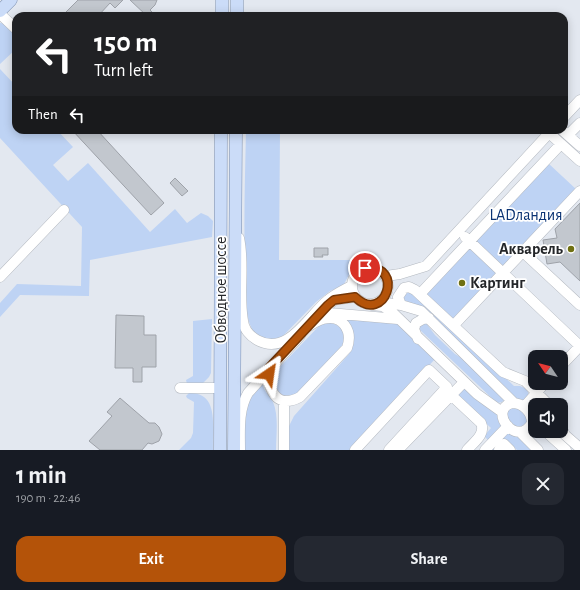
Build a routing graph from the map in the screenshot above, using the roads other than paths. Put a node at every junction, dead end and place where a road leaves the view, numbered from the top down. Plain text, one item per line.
1 (11, 0) edge
2 (222, 0) edge
3 (237, 0) edge
4 (222, 12) edge
5 (237, 12) edge
6 (0, 13) edge
7 (12, 25) edge
8 (580, 100) edge
9 (568, 113) edge
10 (580, 123) edge
11 (568, 131) edge
12 (221, 134) edge
13 (236, 134) edge
14 (549, 134) edge
15 (553, 134) edge
16 (566, 134) edge
17 (561, 144) junction
18 (580, 146) edge
19 (580, 161) edge
20 (580, 191) edge
21 (64, 210) dead end
22 (236, 225) junction
23 (459, 232) junction
24 (470, 242) junction
25 (523, 252) junction
26 (402, 274) junction
27 (503, 274) junction
28 (386, 276) junction
29 (0, 277) edge
30 (351, 286) junction
31 (404, 288) junction
32 (420, 294) junction
33 (355, 297) junction
34 (375, 303) junction
35 (401, 305) junction
36 (580, 305) edge
37 (321, 313) junction
38 (429, 318) junction
39 (398, 319) junction
40 (309, 326) junction
41 (454, 326) junction
42 (418, 339) junction
43 (580, 346) edge
44 (568, 359) edge
45 (269, 368) junction
46 (464, 382) junction
47 (180, 388) dead end
48 (220, 388) junction
49 (536, 392) junction
50 (451, 395) junction
51 (542, 398) edge
52 (284, 401) junction
53 (514, 403) junction
54 (524, 407) junction
55 (502, 412) junction
56 (528, 412) edge
57 (508, 426) junction
58 (528, 429) edge
59 (520, 432) junction
60 (553, 438) edge
61 (568, 438) edge
62 (563, 447) edge
63 (580, 448) edge
64 (220, 450) edge
65 (234, 450) edge
66 (240, 450) edge
67 (284, 450) edge
68 (355, 450) edge
69 (389, 450) edge
70 (398, 450) edge
71 (467, 450) edge
72 (485, 450) edge
73 (538, 450) edge
74 (544, 450) edge

1 - 6 main road
2 - 4 main road
3 - 5 main road
6 - 7 lane
8 - 9 lane
10 - 11 lane
12 - 48 main road, Обводное шоссе
13 - 22 main road, Обводное шоссе
14 - 23 lane
15 - 17 lane
16 - 18 lane
17 - 19 lane
17 - 24 lane
20 - 25 lane
21 - 29 lane
22 - 30 lane
22 - 65 main road, Обводное шоссе
23 - 24 lane
23 - 26 lane
24 - 27 lane
24 - 32 lane
25 - 27 lane
25 - 36 lane
26 - 28 lane
26 - 31 lane
27 - 41 lane
27 - 43 lane
28 - 30 lane
28 - 34 lane
30 - 33 lane
31 - 32 lane
31 - 35 lane
32 - 41 lane
33 - 34 lane
33 - 37 lane
34 - 35 lane
34 - 39 lane
35 - 38 lane
37 - 39 lane
37 - 40 lane
38 - 42 lane
38 - 53 lane
39 - 42 lane
40 - 45 lane
40 - 52 lane
41 - 49 lane
42 - 46 lane
43 - 44 lane
45 - 52 lane
45 - 66 lane
46 - 50 lane
46 - 55 lane
47 - 48 lane
48 - 64 main road, Обводное шоссе
49 - 51 lane
49 - 54 lane
50 - 70 lane
50 - 71 lane
52 - 67 lane
53 - 54 lane
53 - 55 lane
54 - 56 lane
55 - 57 lane
57 - 59 lane
57 - 72 lane
58 - 59 lane
59 - 73 lane
60 - 62 lane
61 - 63 lane
62 - 74 lane
68 - 69 lane

